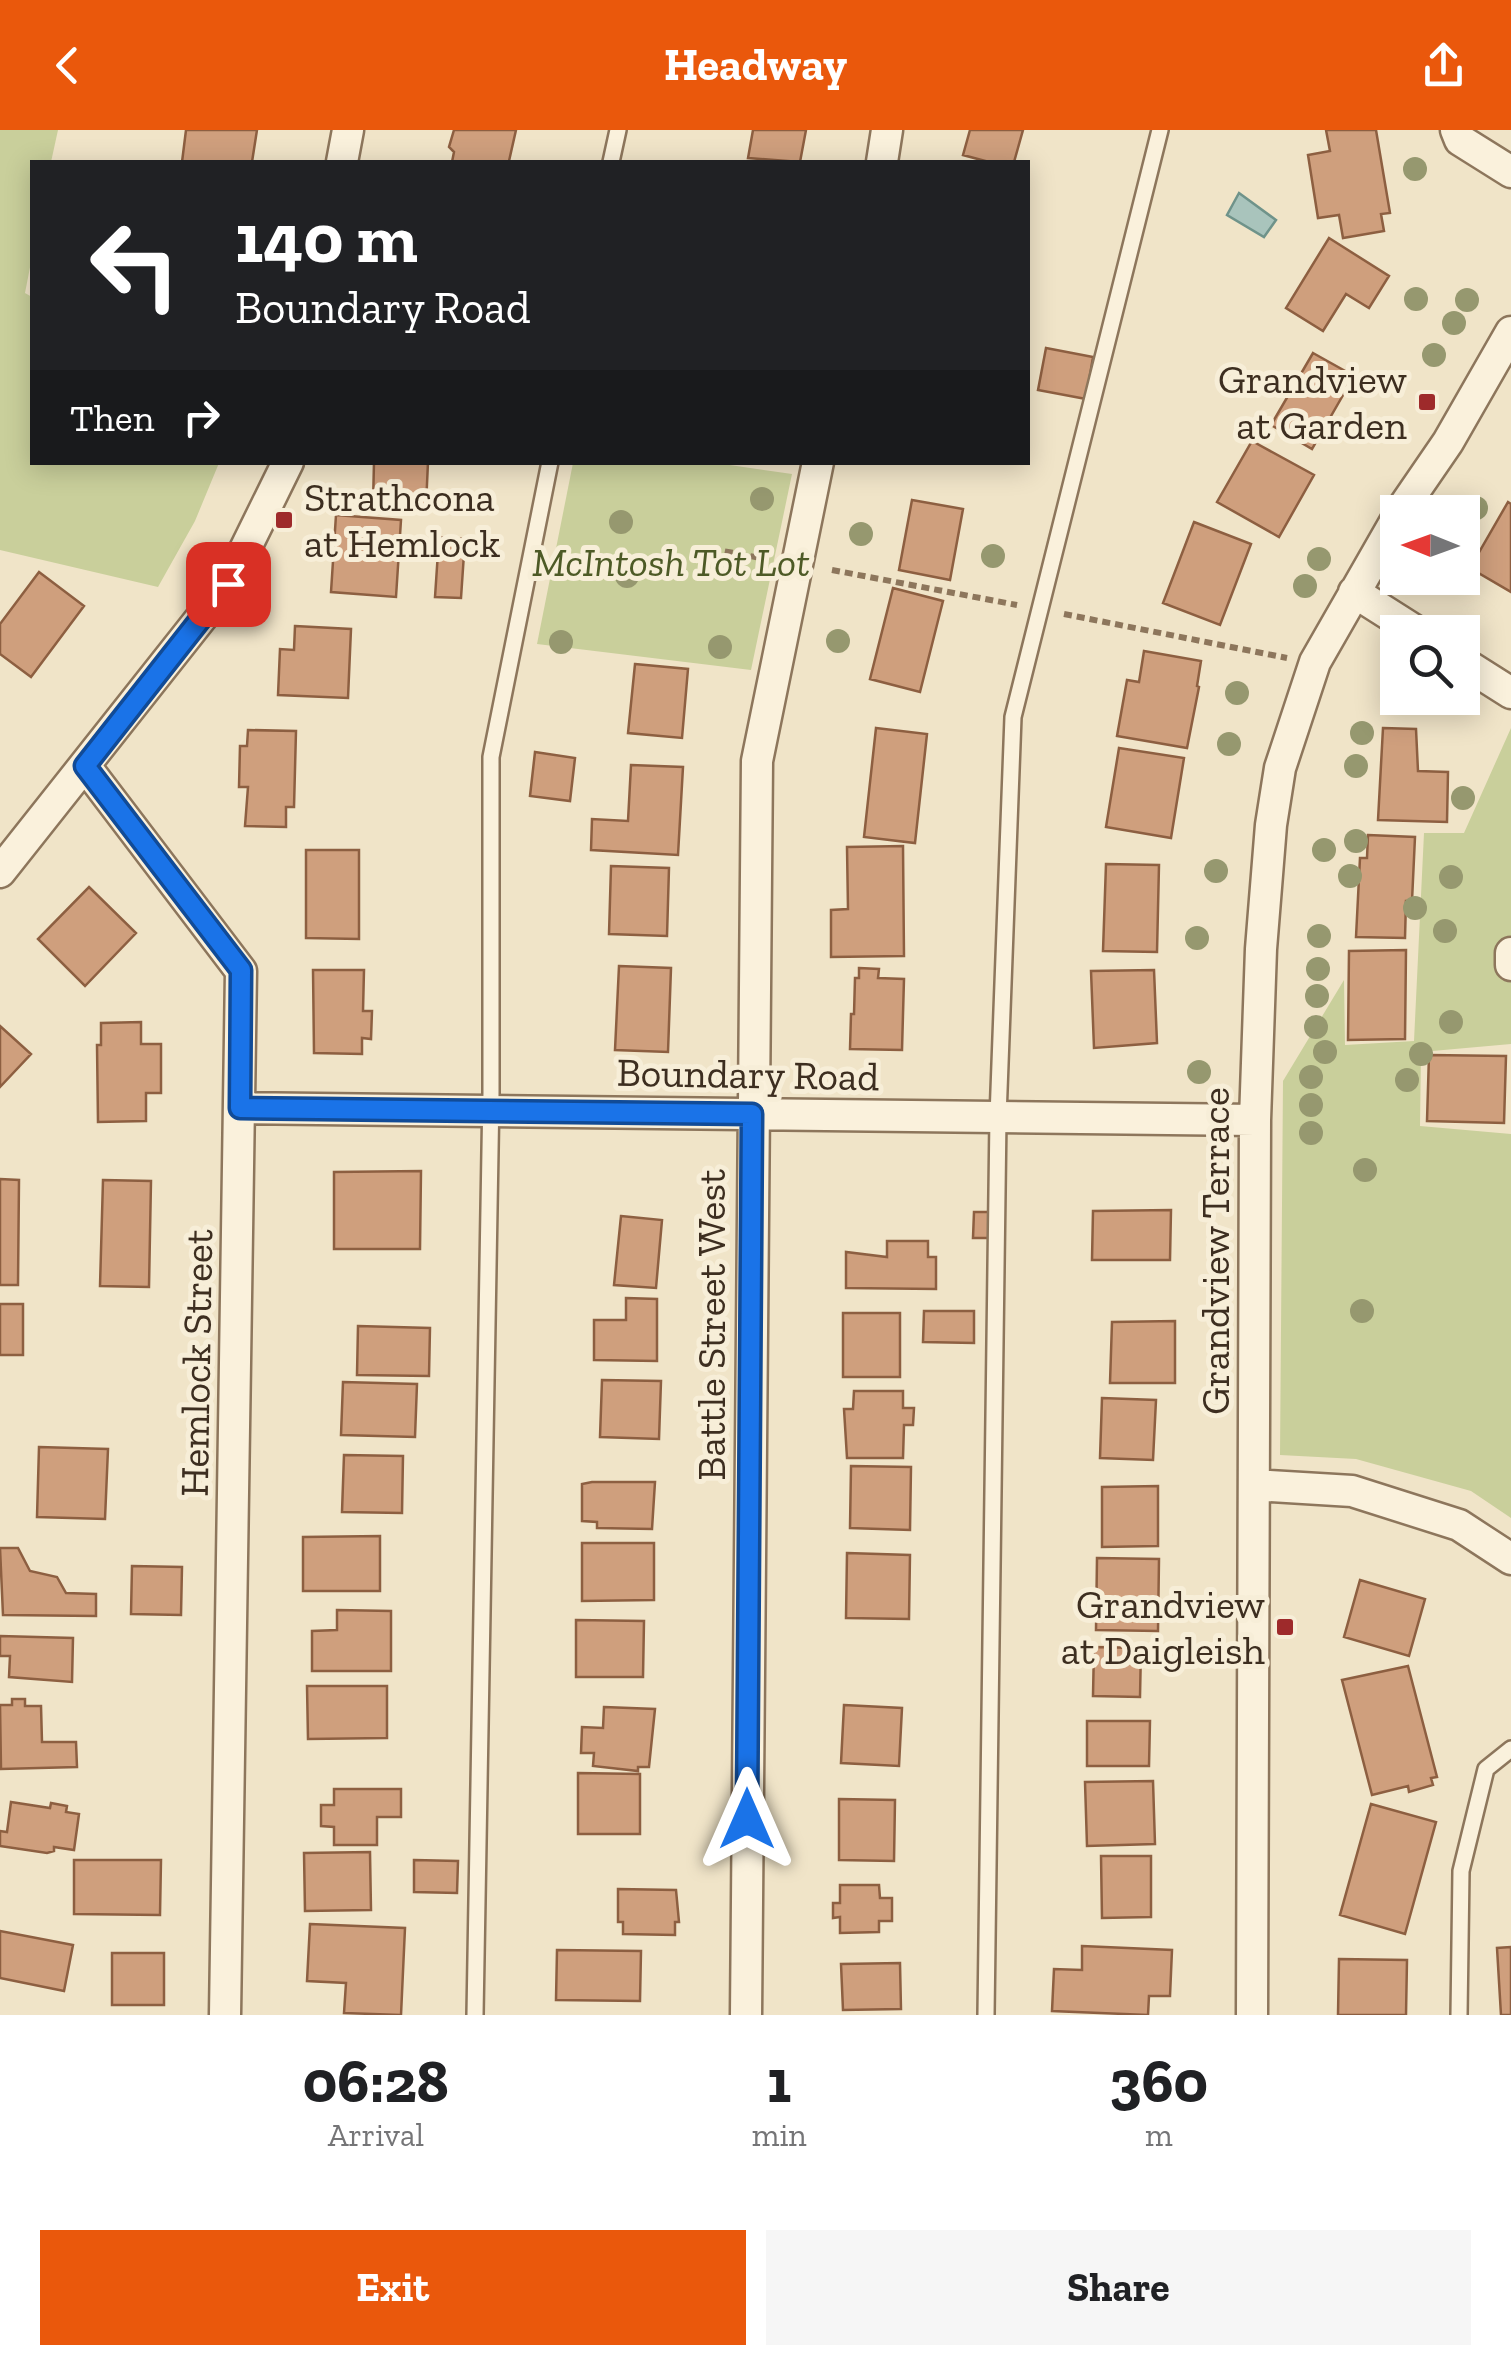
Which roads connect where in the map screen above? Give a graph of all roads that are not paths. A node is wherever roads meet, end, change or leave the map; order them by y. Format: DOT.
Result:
graph roads {
  1 [pos="348,130"];
  2 [pos="618,130"];
  3 [pos="887,130"];
  4 [pos="1160,130"];
  5 [pos="1456,130"];
  6 [pos="342,160"];
  7 [pos="611,160"];
  8 [pos="882,160"];
  9 [pos="1511,172"];
  10 [pos="1511,332"];
  11 [pos="287,465"];
  12 [pos="549,465"];
  13 [pos="817,465"];
  14 [pos="1412,495"];
  15 [pos="1380,547"];
  16 [pos="1354,592"];
  17 [pos="1390,615"];
  18 [pos="1480,673"];
  19 [pos="1511,693"];
  20 [pos="85,766"];
  21 [pos="0,872"];
  22 [pos="1511,953"];
  23 [pos="1510,965"];
  24 [pos="240,1108"];
  25 [pos="490,1111"];
  26 [pos="752,1114"];
  27 [pos="998,1117"];
  28 [pos="1255,1120"];
  29 [pos="1254,1485"];
  30 [pos="1511,1559"];
  31 [pos="1511,1749"];
  32 [pos="225,2015"];
  33 [pos="475,2015"];
  34 [pos="746,2015"];
  35 [pos="986,2015"];
  36 [pos="1252,2015"];
  37 [pos="1459,2015"];
  1 -- 6 [label="street"];
  2 -- 7 [label="lane"];
  3 -- 8 [label="street"];
  4 -- 27 [label="lane"];
  5 -- 9 [label="street"];
  10 -- 14 [label="street, Grandview Terrace"];
  11 -- 20 [label="street"];
  12 -- 25 [label="lane"];
  13 -- 26 [label="street, Battle Street West"];
  15 -- 16 [label="street, Grandview Terrace"];
  16 -- 17 [label="street"];
  16 -- 28 [label="street, Grandview Terrace"];
  18 -- 19 [label="street"];
  20 -- 21 [label="street"];
  20 -- 24 [label="street, Hemlock Street"];
  22 -- 23 [label="street"];
  24 -- 25 [label="street, Boundary Road"];
  24 -- 32 [label="street, Hemlock Street"];
  25 -- 26 [label="street, Boundary Road"];
  25 -- 33 [label="lane"];
  26 -- 27 [label="street, Boundary Road"];
  26 -- 34 [label="street, Battle Street West"];
  27 -- 28 [label="street, Boundary Road"];
  27 -- 35 [label="lane"];
  28 -- 29 [label="street, Grandview Terrace"];
  29 -- 30 [label="street"];
  29 -- 36 [label="street, Grandview Terrace"];
  31 -- 37 [label="lane"];
}
